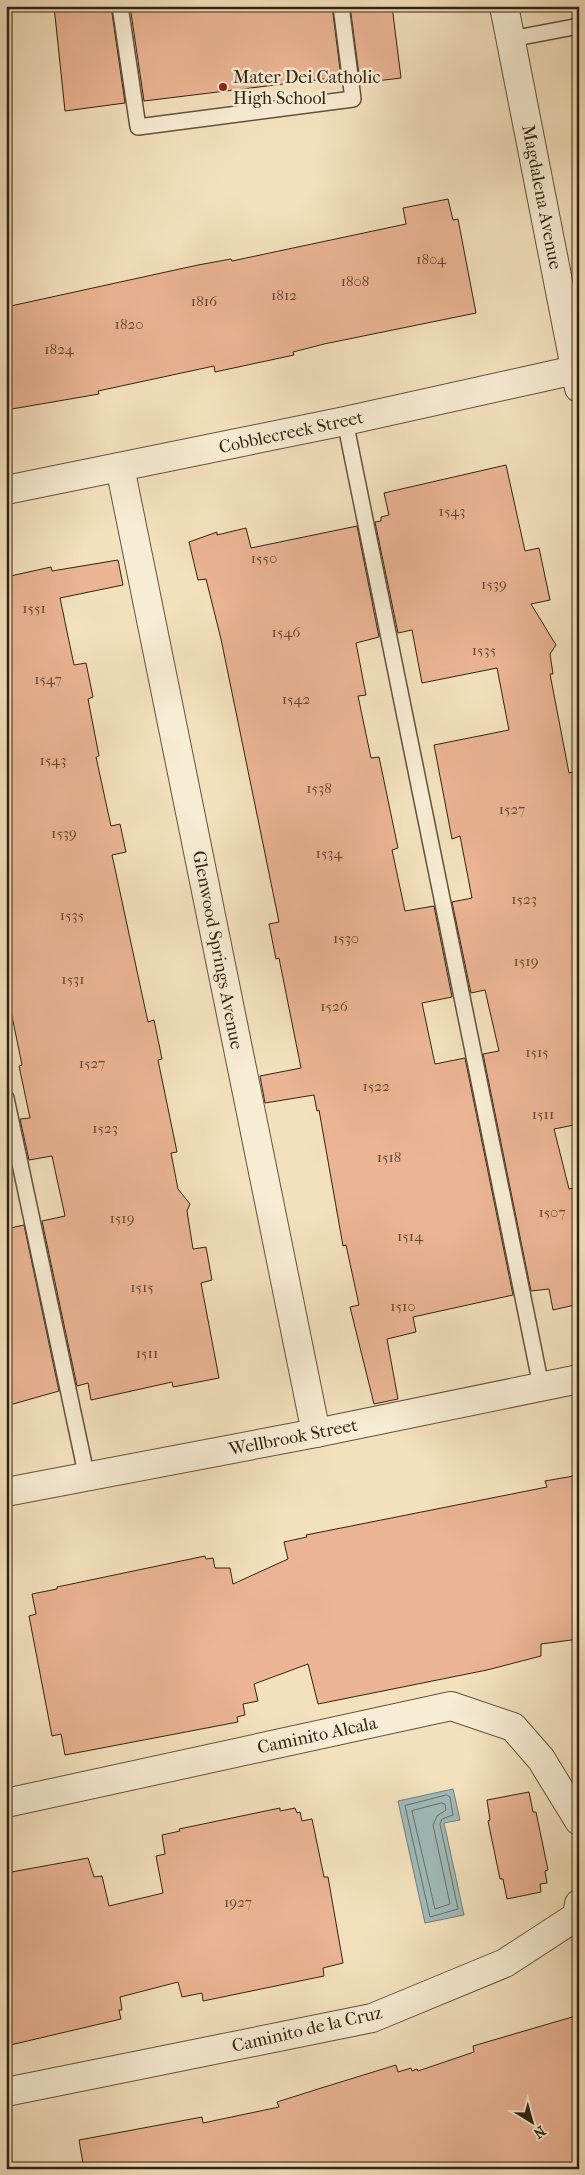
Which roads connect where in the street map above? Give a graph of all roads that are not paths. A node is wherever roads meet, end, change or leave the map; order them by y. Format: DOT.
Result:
graph roads {
  1 [pos="120,6"];
  2 [pos="341,6"];
  3 [pos="504,6"];
  4 [pos="579,26"];
  5 [pos="511,39"];
  6 [pos="577,379"];
  7 [pos="346,421"];
  8 [pos="120,467"];
  9 [pos="6,490"];
  10 [pos="6,1098"];
  11 [pos="579,1379"];
  12 [pos="541,1386"];
  13 [pos="316,1433"];
  14 [pos="88,1478"];
  15 [pos="6,1492"];
  16 [pos="6,1803"];
  17 [pos="579,1822"];
  18 [pos="579,1904"];
  19 [pos="6,2092"];
  1 -- 2 [label="lane"];
  3 -- 5 [label="street, Magdalena Avenue"];
  4 -- 5 [label="lane"];
  5 -- 6 [label="street, Magdalena Avenue"];
  6 -- 7 [label="street, Cobblecreek Street"];
  7 -- 8 [label="street, Cobblecreek Street"];
  7 -- 12 [label="lane"];
  8 -- 9 [label="street, Cobblecreek Street"];
  8 -- 13 [label="street, Glenwood Springs Avenue"];
  10 -- 14 [label="lane"];
  11 -- 12 [label="street, Wellbrook Street"];
  12 -- 13 [label="street, Wellbrook Street"];
  13 -- 14 [label="street, Wellbrook Street"];
  14 -- 15 [label="street, Wellbrook Street"];
  16 -- 17 [label="street, Caminito Alcala"];
  18 -- 19 [label="street, Caminito de la Cruz"];
}
